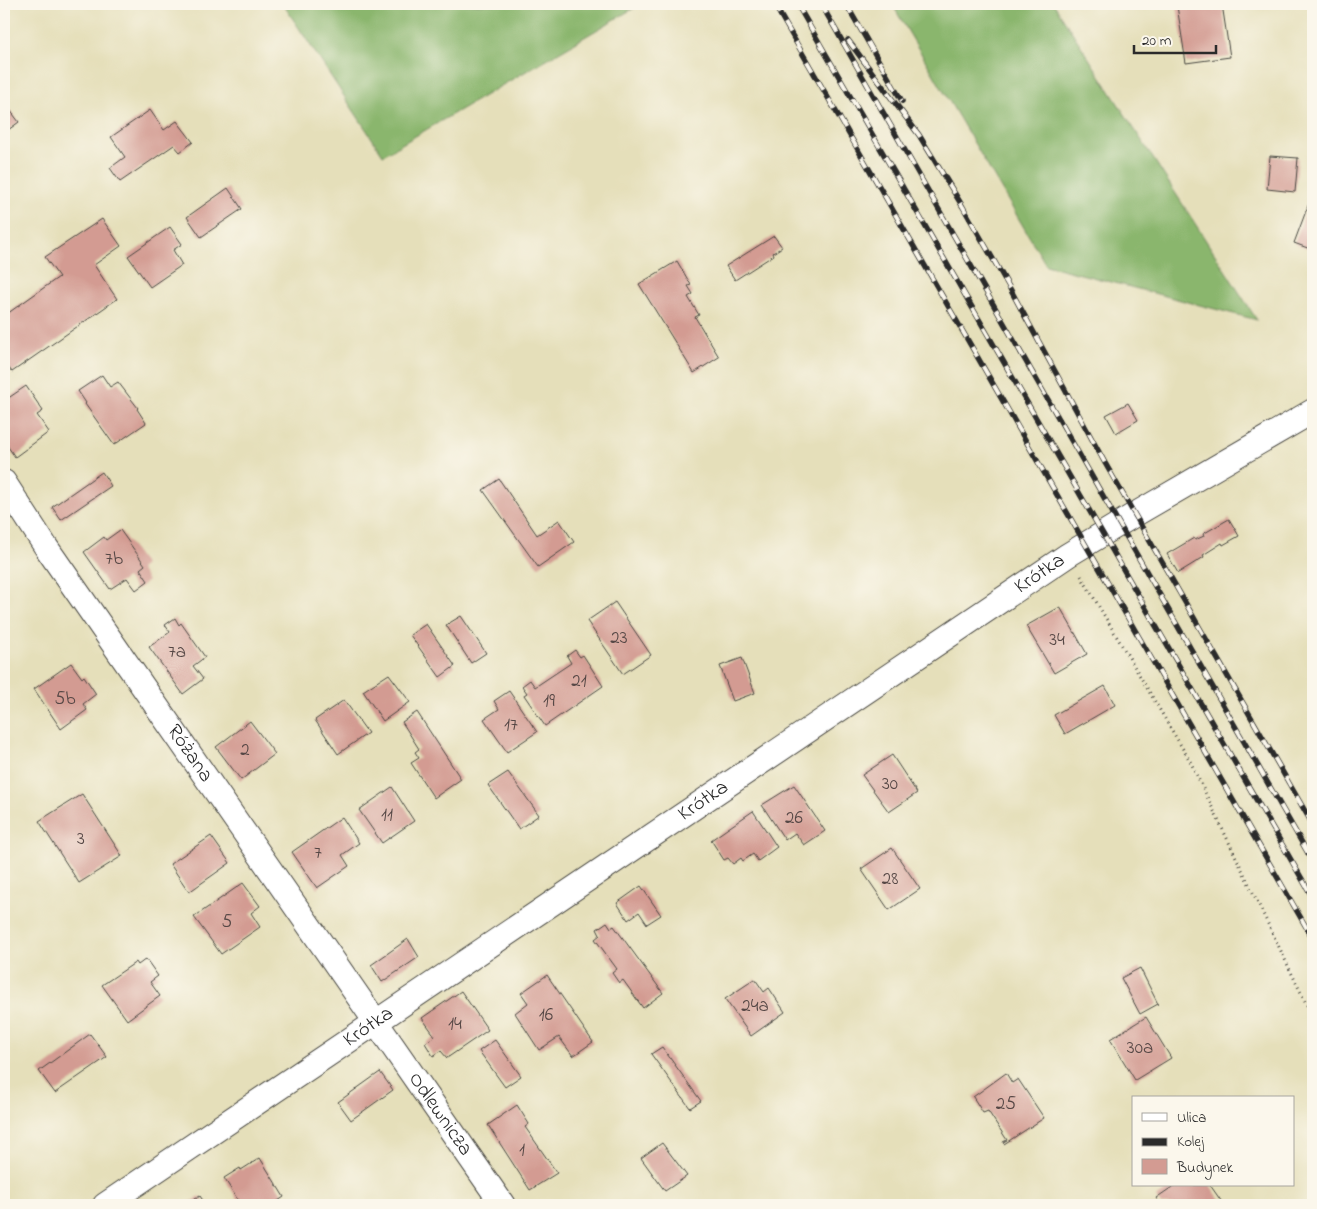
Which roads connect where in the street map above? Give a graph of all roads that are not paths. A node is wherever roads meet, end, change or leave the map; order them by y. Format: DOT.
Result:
graph roads {
  1 [pos="1313,411"];
  2 [pos="4,482"];
  3 [pos="376,1023"];
  4 [pos="105,1205"];
  5 [pos="503,1205"];
  1 -- 3 [label="street, Krótka"];
  2 -- 3 [label="street, Różana"];
  3 -- 4 [label="street, Krótka"];
  3 -- 5 [label="street, Odlewnicza"];
}
